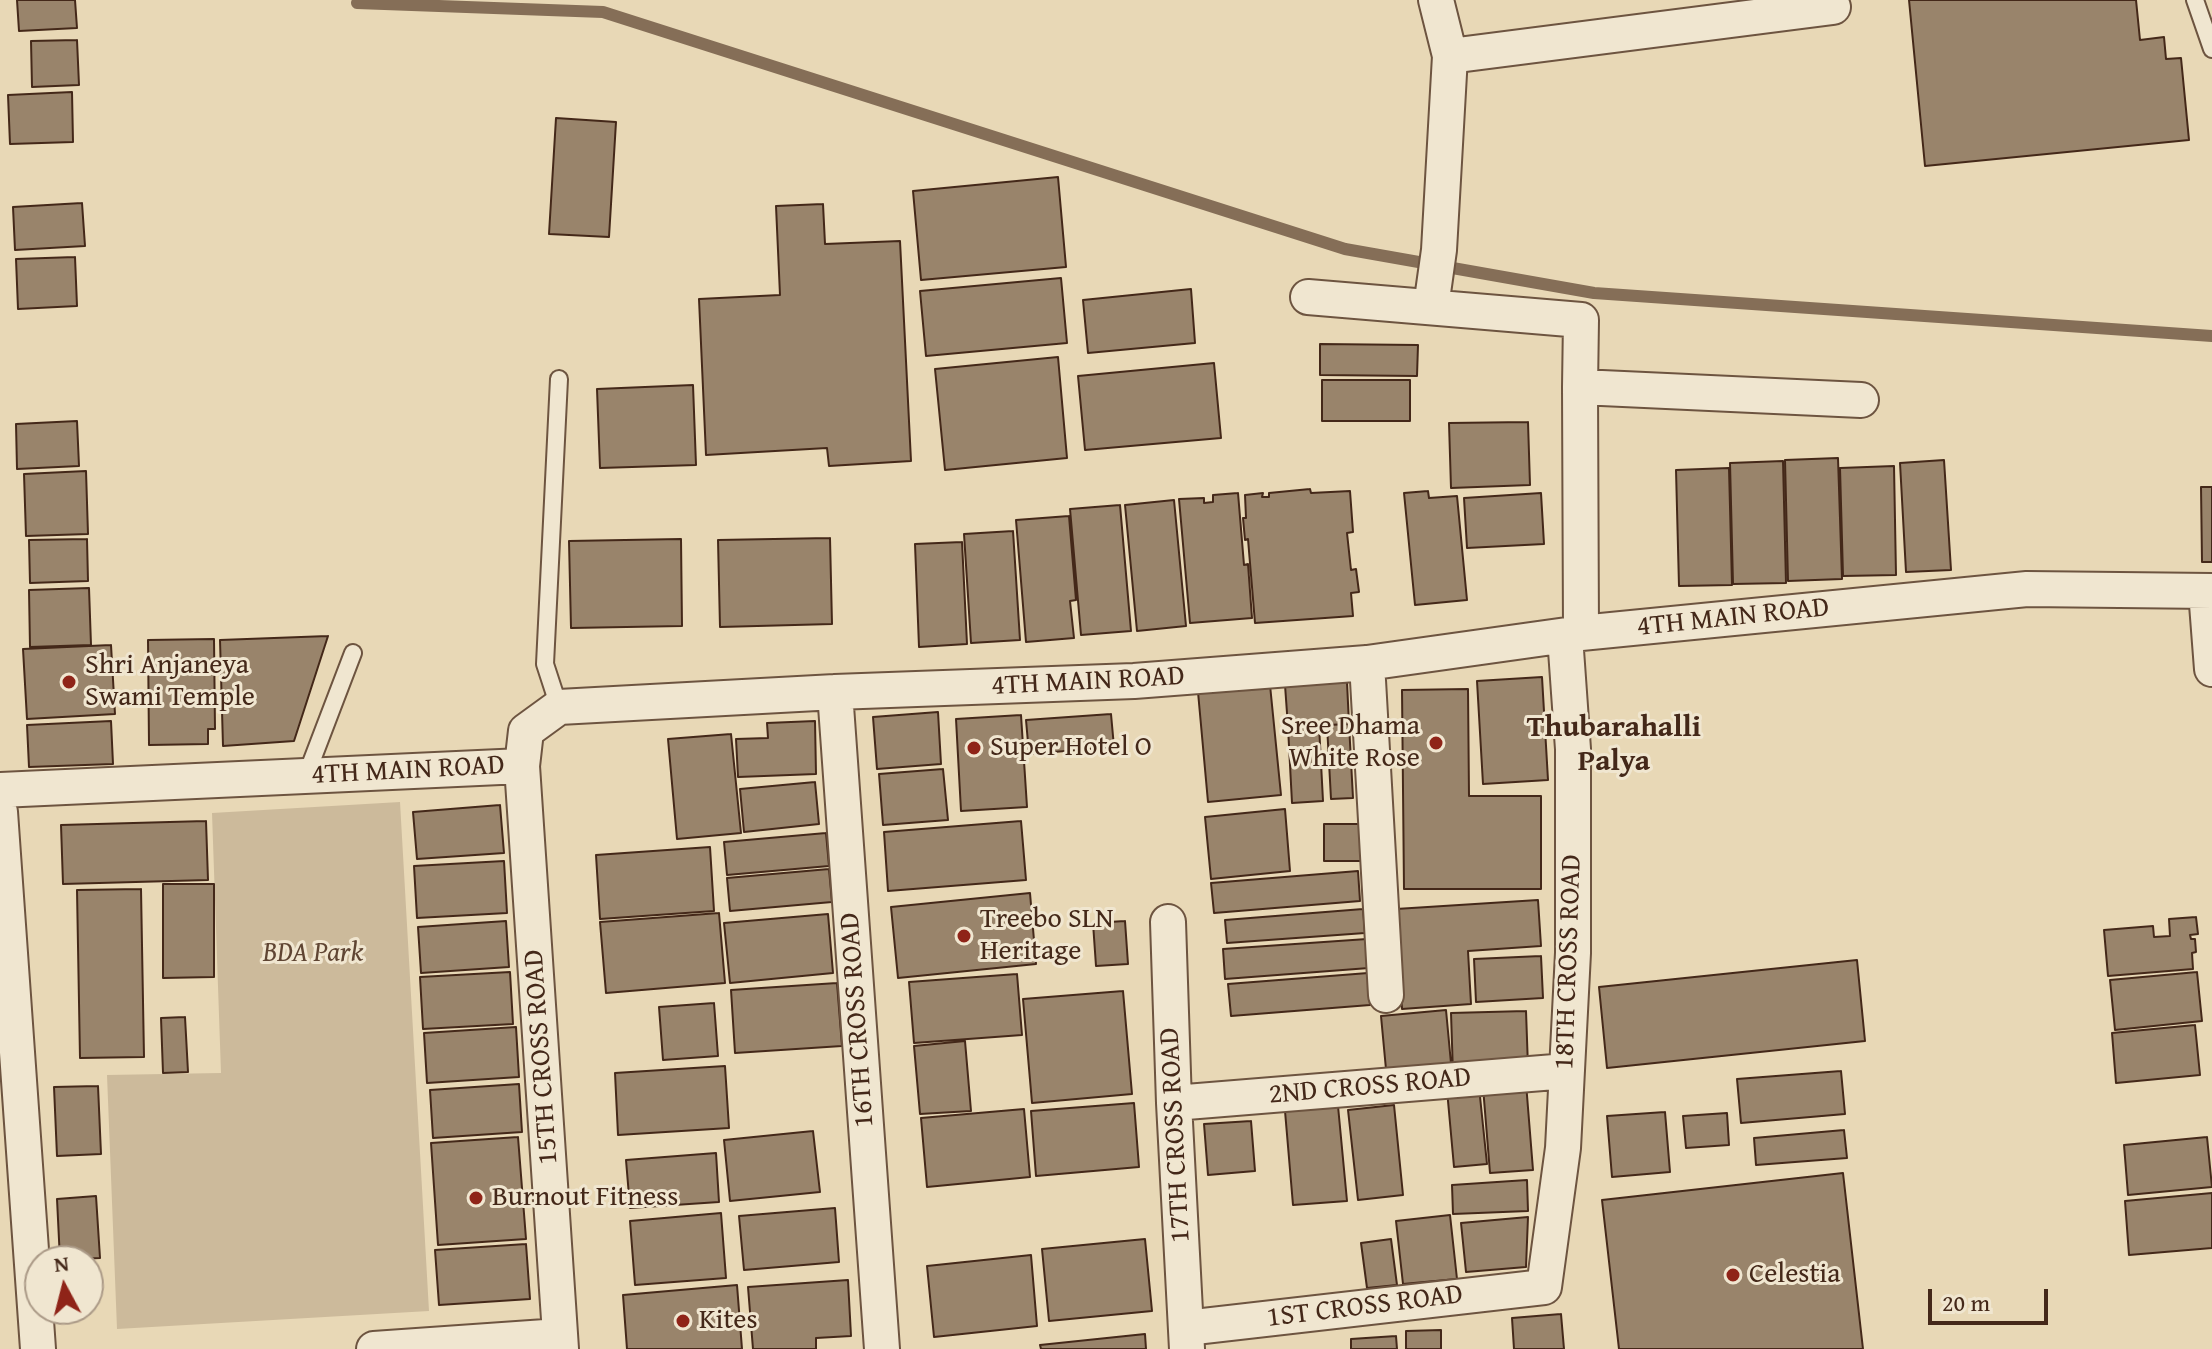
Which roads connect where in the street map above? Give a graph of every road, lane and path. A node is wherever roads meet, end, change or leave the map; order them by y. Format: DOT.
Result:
graph roads {
  1 [pos="1436,0"];
  2 [pos="2195,0"];
  3 [pos="1833,7"];
  4 [pos="2212,49"];
  5 [pos="1450,56"];
  6 [pos="1435,278"];
  7 [pos="1308,297"];
  8 [pos="559,379"];
  9 [pos="1580,387"];
  10 [pos="1861,400"];
  11 [pos="2209,591"];
  12 [pos="1573,634"];
  13 [pos="353,653"];
  14 [pos="1367,663"];
  15 [pos="2212,669"];
  16 [pos="835,692"];
  17 [pos="559,707"];
  18 [pos="522,766"];
  19 [pos="306,776"];
  20 [pos="0,790"];
  21 [pos="0,812"];
  22 [pos="1168,922"];
  23 [pos="1386,995"];
  24 [pos="1567,1071"];
  25 [pos="1174,1103"];
  26 [pos="1544,1287"];
  27 [pos="1186,1338"];
  28 [pos="561,1342"];
  29 [pos="38,1349"];
  30 [pos="374,1349"];
  31 [pos="882,1349"];
  1 -- 5 [label="street"];
  2 -- 4 [label="lane"];
  3 -- 5 [label="street"];
  5 -- 6 [label="street"];
  6 -- 7 [label="street"];
  6 -- 9 [label="street, 18TH CROSS ROAD"];
  8 -- 17 [label="lane"];
  9 -- 10 [label="street"];
  9 -- 12 [label="street, 18TH CROSS ROAD"];
  11 -- 12 [label="street, 4TH MAIN ROAD"];
  11 -- 15 [label="street"];
  12 -- 14 [label="street, 4TH MAIN ROAD"];
  12 -- 24 [label="street, 18TH CROSS ROAD"];
  13 -- 19 [label="lane"];
  14 -- 16 [label="street, 4TH MAIN ROAD"];
  14 -- 23 [label="street"];
  16 -- 17 [label="street, 4TH MAIN ROAD"];
  16 -- 31 [label="street, 16TH CROSS ROAD"];
  17 -- 18 [label="street, 4TH MAIN ROAD"];
  18 -- 19 [label="street, 4TH MAIN ROAD"];
  18 -- 28 [label="street, 15TH CROSS ROAD"];
  19 -- 20 [label="street, 4TH MAIN ROAD"];
  21 -- 29 [label="street"];
  22 -- 25 [label="street, 17TH CROSS ROAD"];
  24 -- 25 [label="street, 2ND CROSS ROAD"];
  24 -- 26 [label="street, 18TH CROSS ROAD"];
  25 -- 27 [label="street, 17TH CROSS ROAD"];
  26 -- 27 [label="street, 1ST CROSS ROAD"];
  28 -- 30 [label="street"];
}
